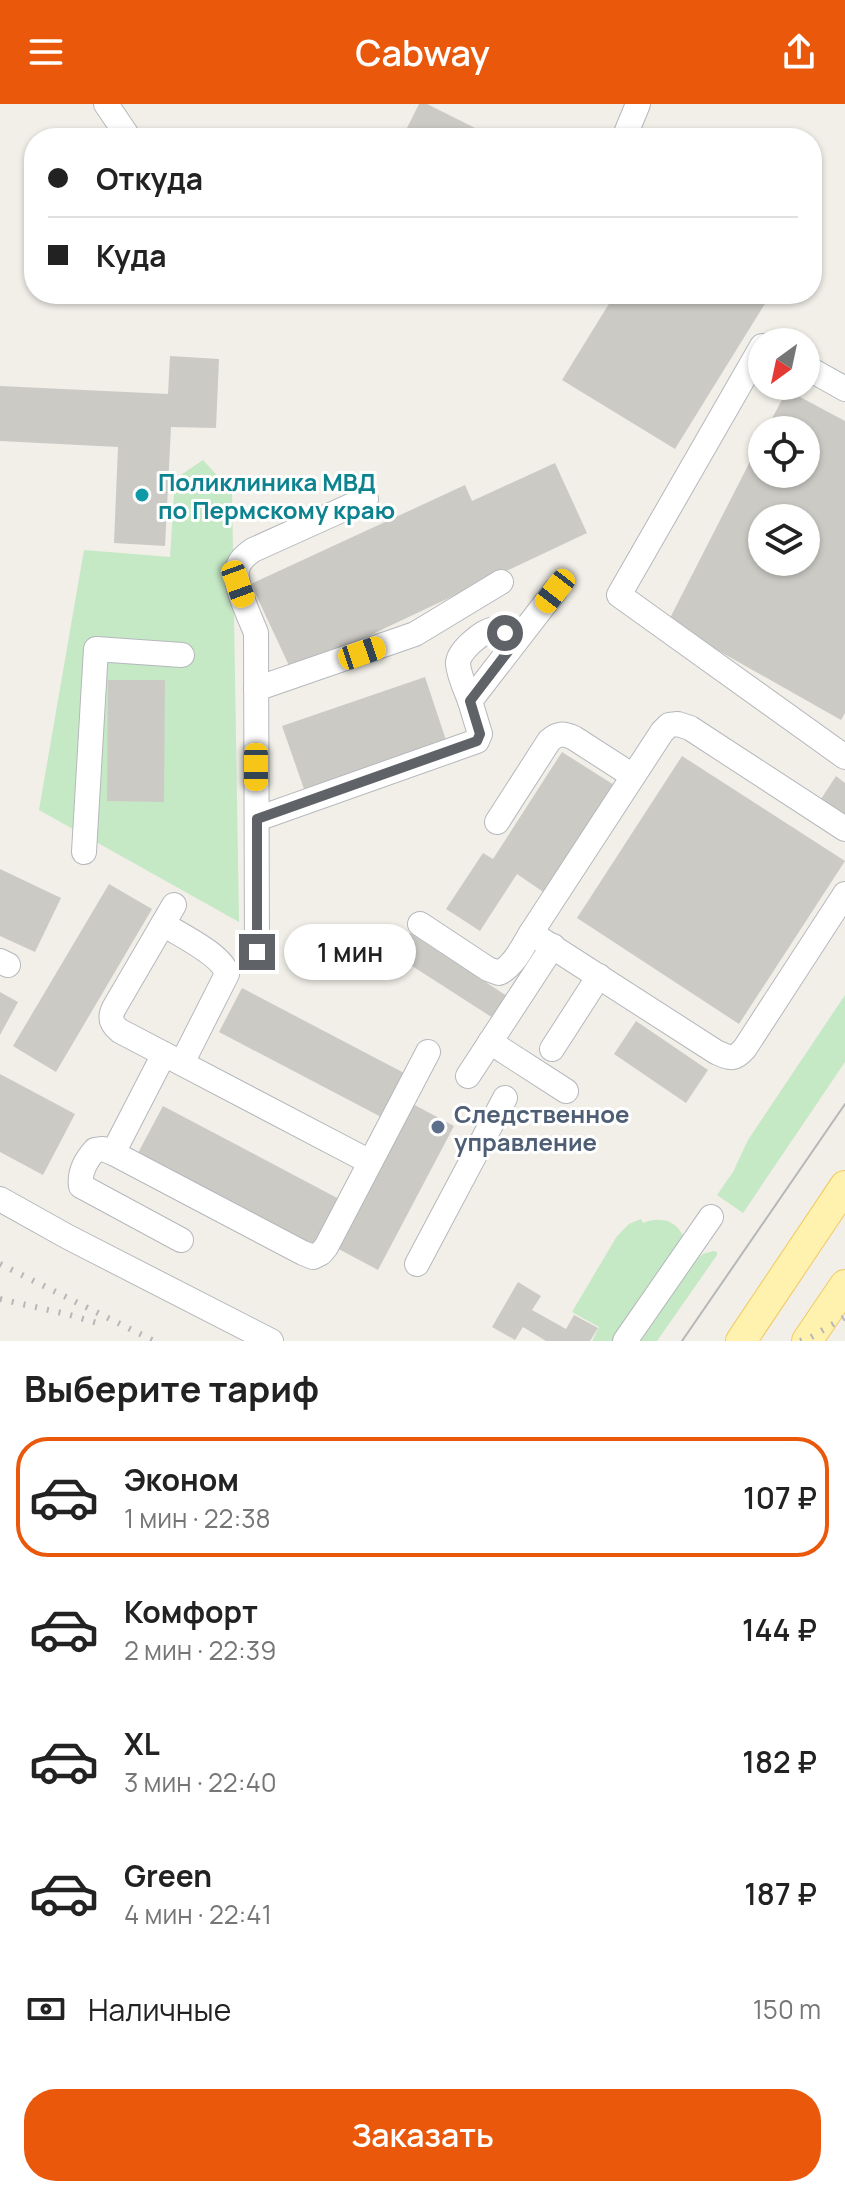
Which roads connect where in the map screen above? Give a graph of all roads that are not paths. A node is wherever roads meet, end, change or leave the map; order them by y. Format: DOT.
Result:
graph roads {
  1 [pos="106,104"];
  2 [pos="638,104"];
  3 [pos="122,128"];
  4 [pos="628,128"];
  5 [pos="748,370"];
  6 [pos="820,375"];
  7 [pos="845,389"];
  8 [pos="366,499"];
  9 [pos="501,582"];
  10 [pos="555,591"];
  11 [pos="516,641"];
  12 [pos="182,655"];
  13 [pos="256,689"];
  14 [pos="470,701"];
  15 [pos="843,751"];
  16 [pos="633,776"];
  17 [pos="257,819"];
  18 [pos="497,822"];
  19 [pos="845,829"];
  20 [pos="84,852"];
  21 [pos="845,894"];
  22 [pos="420,924"];
  23 [pos="531,933"];
  24 [pos="553,946"];
  25 [pos="257,952"];
  26 [pos="599,976"];
  27 [pos="490,1042"];
  28 [pos="552,1049"];
  29 [pos="428,1052"];
  30 [pos="173,1058"];
  31 [pos="468,1076"];
  32 [pos="566,1091"];
  33 [pos="505,1098"];
  34 [pos="113,1153"];
  35 [pos="370,1162"];
  36 [pos="845,1186"];
  37 [pos="0,1199"];
  38 [pos="711,1217"];
  39 [pos="181,1240"];
  40 [pos="417,1264"];
  41 [pos="842,1297"];
  42 [pos="271,1341"];
  43 [pos="625,1341"];
  44 [pos="741,1341"];
  45 [pos="807,1341"];
  1 -- 3 [label="lane"];
  2 -- 4 [label="lane"];
  5 -- 15 [label="lane"];
  6 -- 7 [label="lane"];
  8 -- 13 [label="lane"];
  9 -- 13 [label="lane"];
  10 -- 11 [label="lane"];
  11 -- 14 [label="lane"];
  11 -- 14 [label="lane"];
  12 -- 20 [label="lane"];
  13 -- 17 [label="lane"];
  14 -- 17 [label="lane"];
  16 -- 18 [label="lane"];
  16 -- 19 [label="lane"];
  16 -- 23 [label="lane"];
  17 -- 25 [label="lane"];
  21 -- 26 [label="lane"];
  22 -- 23 [label="lane"];
  23 -- 24 [label="lane"];
  24 -- 26 [label="lane"];
  24 -- 27 [label="lane"];
  26 -- 28 [label="lane"];
  27 -- 31 [label="lane"];
  27 -- 32 [label="lane"];
  29 -- 35 [label="lane"];
  30 -- 30 [label="lane"];
  30 -- 34 [label="lane"];
  30 -- 35 [label="lane"];
  33 -- 40 [label="lane"];
  34 -- 35 [label="lane"];
  34 -- 39 [label="lane"];
  36 -- 44 [label="main road"];
  37 -- 42 [label="lane"];
  38 -- 43 [label="lane"];
  41 -- 45 [label="main road"];
}
